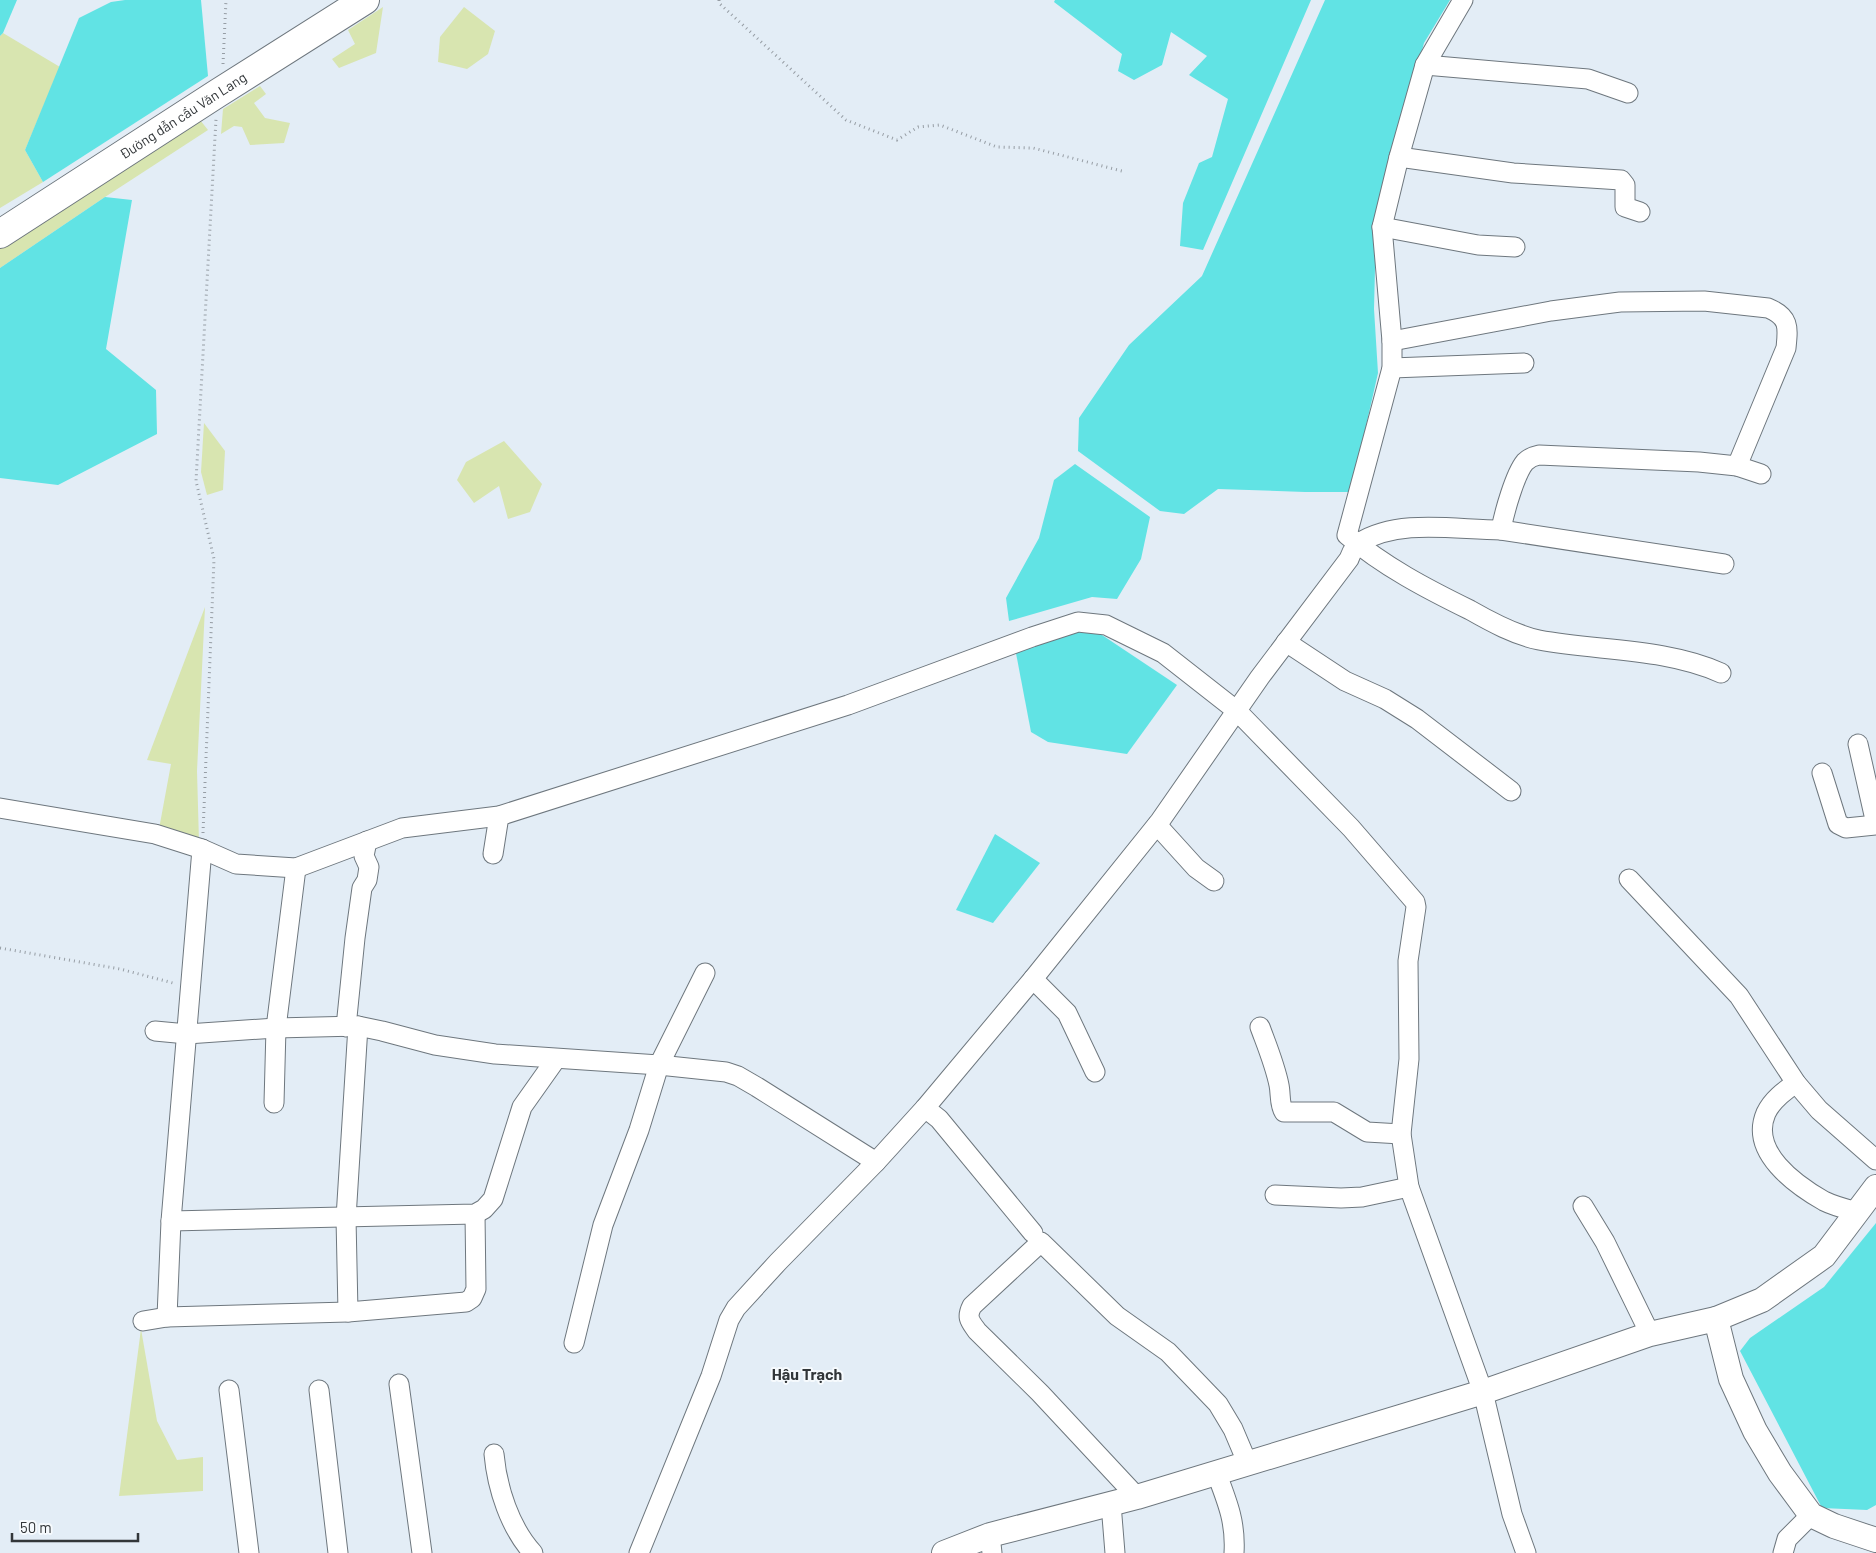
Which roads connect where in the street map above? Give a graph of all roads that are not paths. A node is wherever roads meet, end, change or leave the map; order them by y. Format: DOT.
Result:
graph roads {
  1 [pos="366,0"];
  2 [pos="1463,0"];
  3 [pos="1425,66"];
  4 [pos="1628,93"];
  5 [pos="1399,157"];
  6 [pos="1640,212"];
  7 [pos="1382,227"];
  8 [pos="0,234"];
  9 [pos="1515,247"];
  10 [pos="1392,342"];
  11 [pos="1524,363"];
  12 [pos="1392,368"];
  13 [pos="1737,466"];
  14 [pos="1761,474"];
  15 [pos="1501,530"];
  16 [pos="1357,544"];
  17 [pos="1724,564"];
  18 [pos="1286,642"];
  19 [pos="1721,673"];
  20 [pos="1237,711"];
  21 [pos="1858,744"];
  22 [pos="1822,773"];
  23 [pos="1511,791"];
  24 [pos="0,808"];
  25 [pos="499,816"];
  26 [pos="1876,824"];
  27 [pos="1157,825"];
  28 [pos="367,841"];
  29 [pos="202,849"];
  30 [pos="492,854"];
  31 [pos="296,868"];
  32 [pos="1629,879"];
  33 [pos="1214,881"];
  34 [pos="705,973"];
  35 [pos="1033,979"];
  36 [pos="352,1026"];
  37 [pos="1260,1027"];
  38 [pos="276,1028"];
  39 [pos="155,1031"];
  40 [pos="187,1034"];
  41 [pos="556,1059"];
  42 [pos="659,1065"];
  43 [pos="1095,1072"];
  44 [pos="1796,1083"];
  45 [pos="274,1104"];
  46 [pos="925,1108"];
  47 [pos="1401,1134"];
  48 [pos="1876,1160"];
  49 [pos="876,1162"];
  50 [pos="1409,1187"];
  51 [pos="1876,1187"];
  52 [pos="1274,1195"];
  53 [pos="1584,1206"];
  54 [pos="1857,1212"];
  55 [pos="476,1214"];
  56 [pos="346,1218"];
  57 [pos="171,1222"];
  58 [pos="1033,1234"];
  59 [pos="348,1312"];
  60 [pos="166,1317"];
  61 [pos="1716,1319"];
  62 [pos="143,1321"];
  63 [pos="1650,1334"];
  64 [pos="574,1343"];
  65 [pos="399,1384"];
  66 [pos="229,1390"];
  67 [pos="319,1390"];
  68 [pos="1482,1392"];
  69 [pos="494,1454"];
  70 [pos="1247,1462"];
  71 [pos="1216,1472"];
  72 [pos="1137,1497"];
  73 [pos="1111,1504"];
  74 [pos="1811,1515"];
  75 [pos="1876,1540"];
  76 [pos="991,1544"];
  77 [pos="1521,1549"];
  78 [pos="249,1553"];
  79 [pos="338,1553"];
  80 [pos="422,1553"];
  81 [pos="533,1553"];
  82 [pos="639,1553"];
  83 [pos="944,1553"];
  84 [pos="1115,1553"];
  85 [pos="1234,1553"];
  86 [pos="1783,1553"];
  1 -- 8 [label="main road, Đường dẫn cầu Văn Lang"];
  2 -- 3 [label="street"];
  3 -- 4 [label="street"];
  3 -- 5 [label="street"];
  5 -- 6 [label="street"];
  5 -- 7 [label="street"];
  7 -- 9 [label="street"];
  7 -- 10 [label="street"];
  10 -- 12 [label="street"];
  10 -- 13 [label="street"];
  11 -- 12 [label="street"];
  12 -- 16 [label="street"];
  13 -- 14 [label="street"];
  13 -- 15 [label="street"];
  15 -- 16 [label="street"];
  15 -- 17 [label="street"];
  16 -- 18 [label="street"];
  16 -- 19 [label="street"];
  18 -- 20 [label="street"];
  18 -- 23 [label="street"];
  20 -- 25 [label="street"];
  20 -- 27 [label="street"];
  20 -- 47 [label="street"];
  21 -- 26 [label="street"];
  22 -- 26 [label="street"];
  24 -- 29 [label="street"];
  25 -- 28 [label="street"];
  25 -- 30 [label="street"];
  27 -- 33 [label="street"];
  27 -- 35 [label="street"];
  28 -- 31 [label="street"];
  28 -- 36 [label="street"];
  29 -- 31 [label="street"];
  29 -- 40 [label="street"];
  31 -- 38 [label="street"];
  32 -- 44 [label="street"];
  34 -- 42 [label="street"];
  35 -- 43 [label="street"];
  35 -- 46 [label="street"];
  36 -- 38 [label="street"];
  36 -- 41 [label="street"];
  36 -- 56 [label="street"];
  37 -- 47 [label="street"];
  38 -- 40 [label="street"];
  38 -- 45 [label="street"];
  39 -- 40 [label="street"];
  40 -- 57 [label="street"];
  41 -- 42 [label="street"];
  41 -- 55 [label="street"];
  42 -- 49 [label="street"];
  42 -- 64 [label="street"];
  44 -- 48 [label="street"];
  44 -- 54 [label="street"];
  46 -- 49 [label="street"];
  46 -- 58 [label="street"];
  47 -- 50 [label="street"];
  49 -- 82 [label="street"];
  50 -- 52 [label="street"];
  50 -- 68 [label="street"];
  51 -- 54 [label="street"];
  53 -- 63 [label="street"];
  54 -- 61 [label="street"];
  55 -- 56 [label="street"];
  55 -- 59 [label="street"];
  56 -- 57 [label="street"];
  56 -- 59 [label="street"];
  57 -- 60 [label="street"];
  59 -- 60 [label="street"];
  60 -- 62 [label="street"];
  61 -- 63 [label="street"];
  61 -- 74 [label="street"];
  63 -- 68 [label="street"];
  65 -- 80 [label="street"];
  66 -- 78 [label="street"];
  67 -- 79 [label="street"];
  68 -- 70 [label="street"];
  68 -- 77 [label="street"];
  69 -- 81 [label="street"];
  70 -- 71 [label="street"];
  70 -- 72 [label="street"];
  71 -- 72 [label="street"];
  71 -- 85 [label="street"];
  72 -- 73 [label="street"];
  73 -- 76 [label="street"];
  73 -- 84 [label="street"];
  74 -- 75 [label="street"];
  74 -- 86 [label="street"];
  76 -- 83 [label="street"];
}
